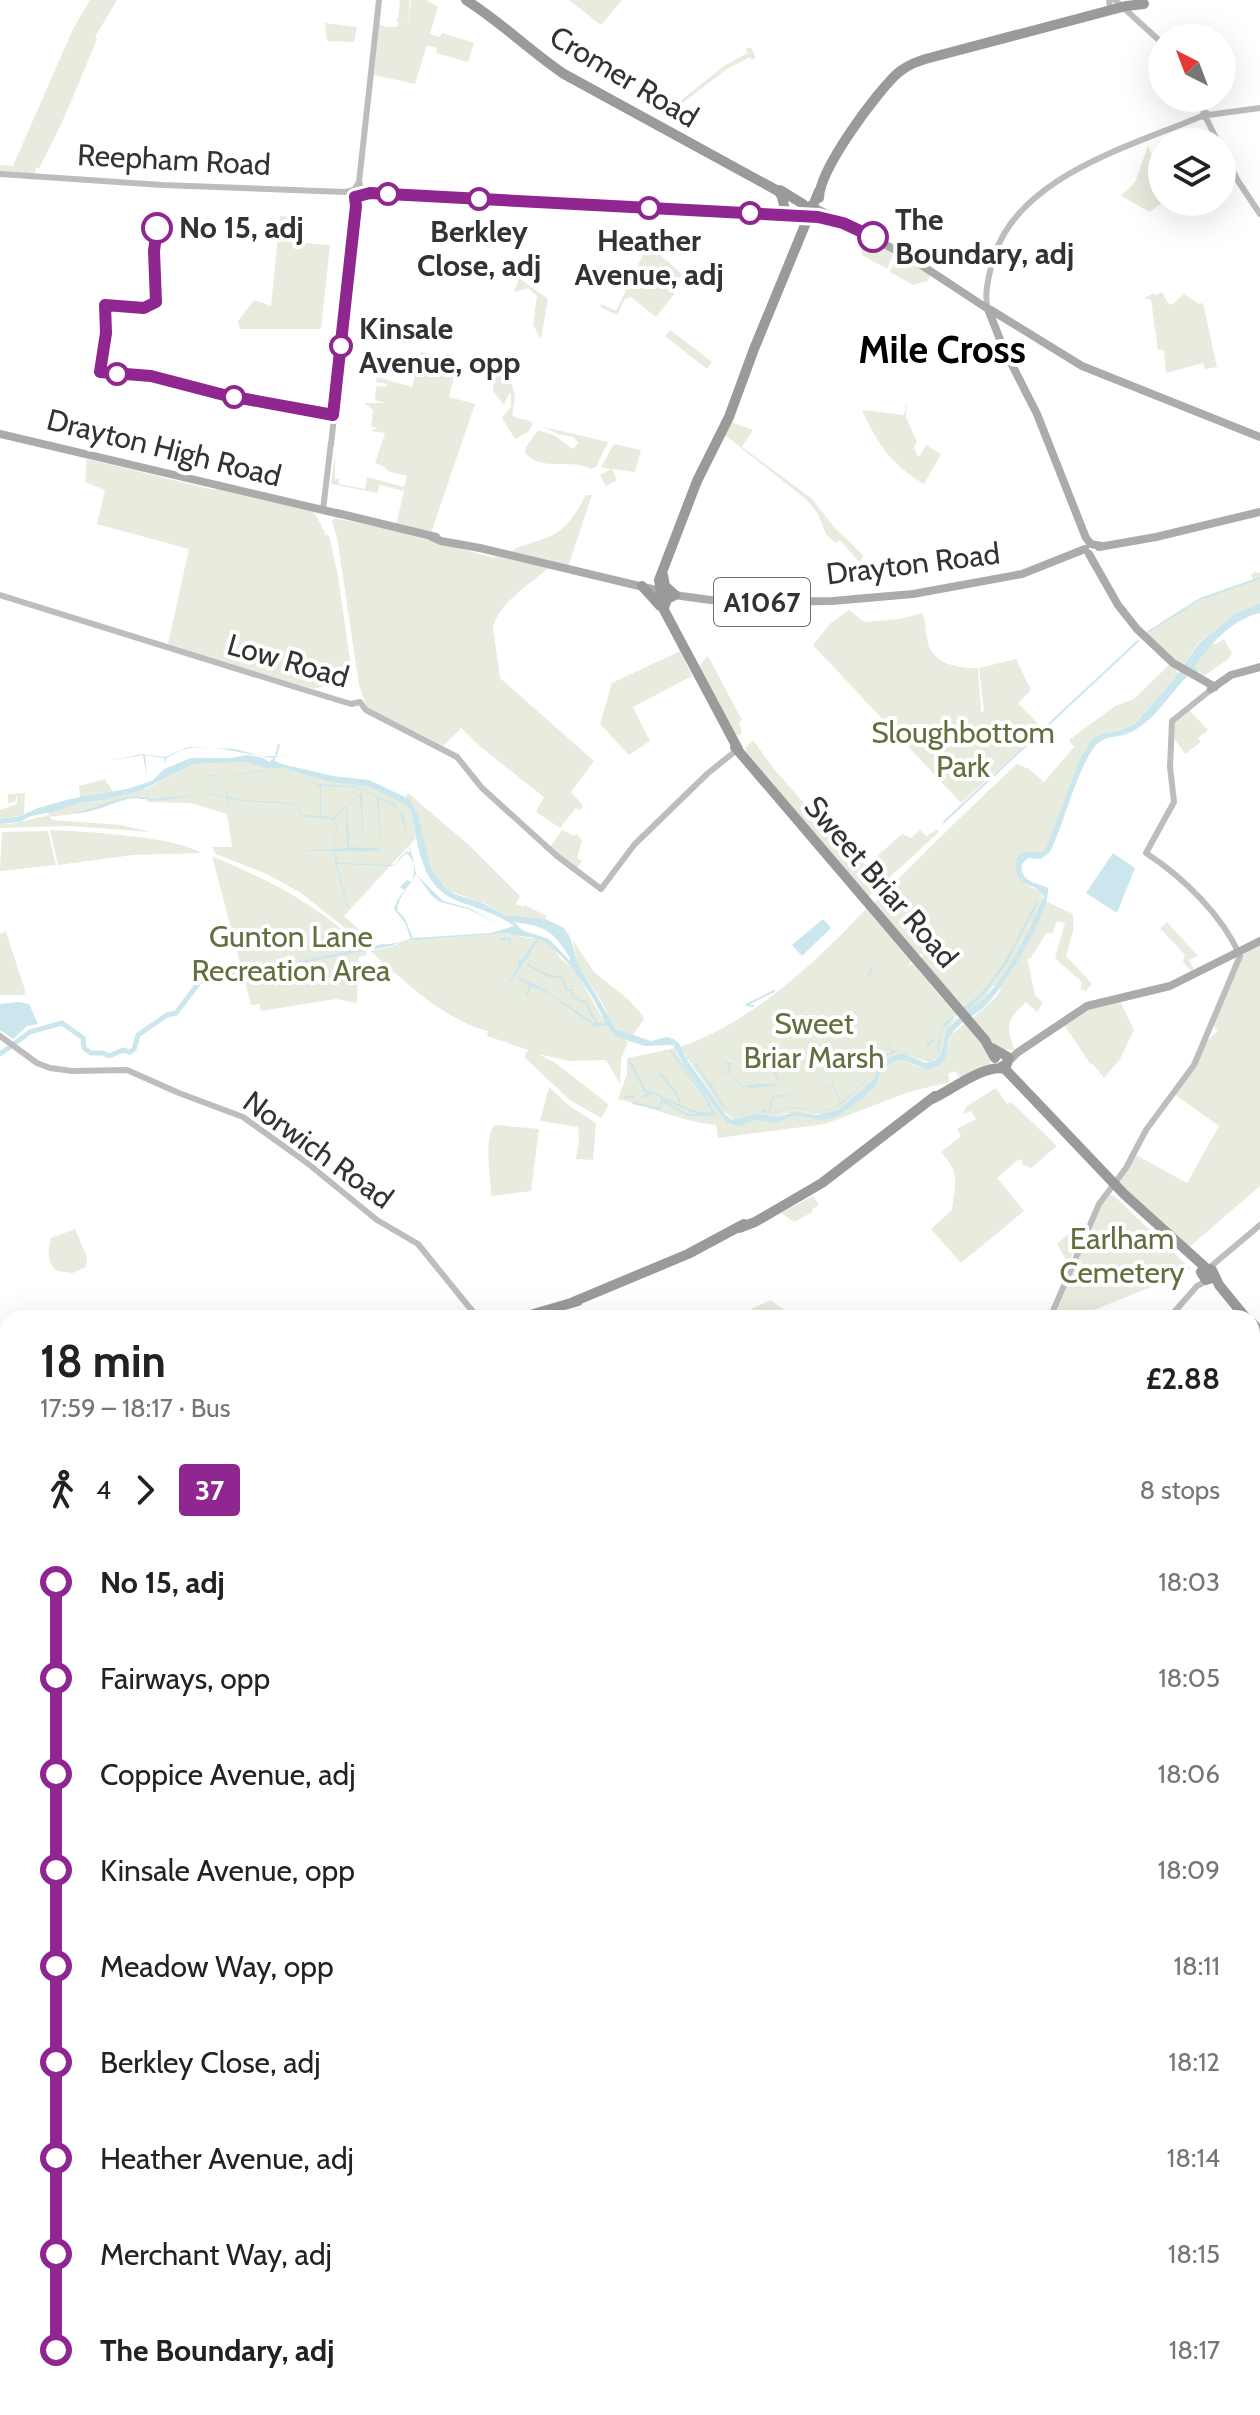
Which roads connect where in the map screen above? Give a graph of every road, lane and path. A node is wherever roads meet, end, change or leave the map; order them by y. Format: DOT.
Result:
graph roads {
  1 [pos="378,0"];
  2 [pos="466,0"];
  3 [pos="1127,6"];
  4 [pos="1088,17"];
  5 [pos="1148,28"];
  6 [pos="1260,108"];
  7 [pos="1204,112"];
  8 [pos="1205,115"];
  9 [pos="1211,128"];
  10 [pos="0,174"];
  11 [pos="1236,177"];
  12 [pos="764,183"];
  13 [pos="359,192"];
  14 [pos="784,206"];
  15 [pos="808,210"];
  16 [pos="770,214"];
  17 [pos="1260,214"];
  18 [pos="833,220"];
  19 [pos="978,298"];
  20 [pos="988,309"];
  21 [pos="0,434"];
  22 [pos="1260,437"];
  23 [pos="326,512"];
  24 [pos="1260,512"];
  25 [pos="1091,549"];
  26 [pos="662,571"];
  27 [pos="642,586"];
  28 [pos="659,590"];
  29 [pos="0,595"];
  30 [pos="675,595"];
  31 [pos="664,610"];
  32 [pos="1260,667"];
  33 [pos="1212,689"];
  34 [pos="738,749"];
  35 [pos="1260,941"];
  36 [pos="1238,952"];
  37 [pos="0,1036"];
  38 [pos="1004,1061"];
  39 [pos="1113,1185"];
  40 [pos="1260,1225"];
  41 [pos="1208,1274"];
  42 [pos="472,1310"];
  43 [pos="546,1310"];
  44 [pos="1053,1310"];
  45 [pos="1176,1310"];
  46 [pos="1239,1310"];
  1 -- 13 [label="street"];
  2 -- 12 [label="highway, Cromer Road"];
  3 -- 4 [label="highway"];
  3 -- 4 [label="highway"];
  3 -- 5 [label="street"];
  4 -- 15 [label="highway"];
  6 -- 8 [label="street"];
  7 -- 8 [label="street"];
  8 -- 9 [label="street"];
  8 -- 19 [label="street"];
  10 -- 13 [label="street, Reepham Road"];
  11 -- 17 [label="street"];
  12 -- 14 [label="highway, Cromer Road"];
  12 -- 15 [label="highway, Cromer Road"];
  13 -- 16 [label="street, Reepham Road"];
  13 -- 23 [label="street"];
  14 -- 15 [label="highway"];
  14 -- 16 [label="street"];
  15 -- 16 [label="street, Reepham Road"];
  15 -- 18 [label="highway, Cromer Road"];
  15 -- 18 [label="highway"];
  15 -- 26 [label="highway"];
  18 -- 19 [label="main road"];
  19 -- 20 [label="main road"];
  19 -- 20 [label="street"];
  20 -- 22 [label="main road"];
  20 -- 25 [label="main road"];
  21 -- 23 [label="main road, Drayton High Road / A1067"];
  23 -- 27 [label="main road, Drayton High Road / A1067"];
  24 -- 25 [label="main road, Drayton Road / A1067"];
  25 -- 30 [label="main road, Drayton Road / A1067"];
  25 -- 33 [label="main road"];
  26 -- 27 [label="highway"];
  26 -- 28 [label="highway"];
  26 -- 30 [label="highway"];
  27 -- 28 [label="main road, Drayton High Road / A1067"];
  27 -- 31 [label="highway"];
  28 -- 30 [label="main road, Drayton Road / A1067"];
  28 -- 31 [label="highway, Sweet Briar Road"];
  29 -- 34 [label="street, Low Road"];
  30 -- 31 [label="highway, A1067"];
  31 -- 34 [label="highway, Sweet Briar Road"];
  32 -- 33 [label="main road"];
  33 -- 36 [label="street"];
  34 -- 38 [label="highway, Sweet Briar Road"];
  35 -- 36 [label="main road"];
  36 -- 38 [label="main road"];
  36 -- 39 [label="street"];
  37 -- 42 [label="street, Norwich Road"];
  38 -- 39 [label="highway, Sweet Briar Road"];
  38 -- 43 [label="highway"];
  39 -- 41 [label="highway, Sweet Briar Road"];
  39 -- 44 [label="street"];
  40 -- 41 [label="street"];
  41 -- 45 [label="street"];
  41 -- 46 [label="highway, Sweet Briar Road"];
}
